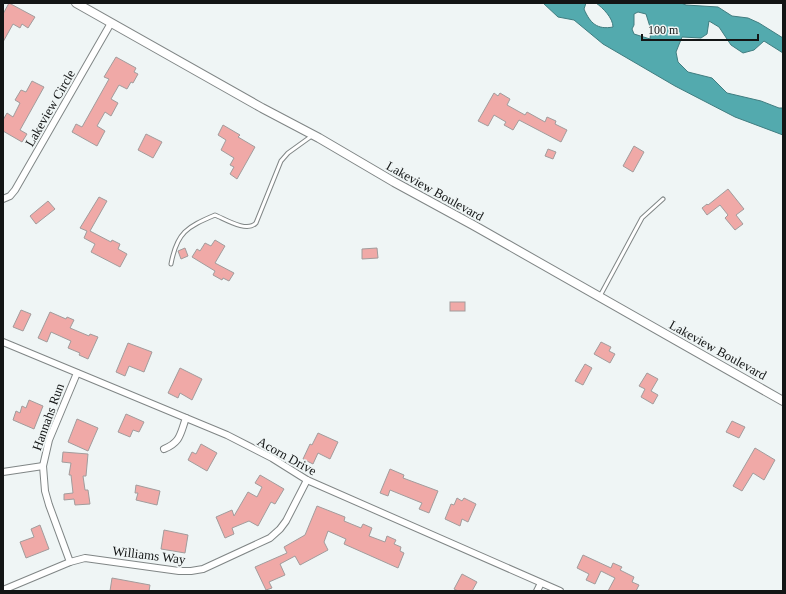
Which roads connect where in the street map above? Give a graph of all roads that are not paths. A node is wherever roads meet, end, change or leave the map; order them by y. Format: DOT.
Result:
graph roads {
  1 [pos="76,3"];
  2 [pos="112,23"];
  3 [pos="313,135"];
  4 [pos="3,199"];
  5 [pos="663,199"];
  6 [pos="171,264"];
  7 [pos="599,297"];
  8 [pos="3,342"];
  9 [pos="77,373"];
  10 [pos="783,401"];
  11 [pos="186,418"];
  12 [pos="164,449"];
  13 [pos="43,466"];
  14 [pos="3,472"];
  15 [pos="307,480"];
  16 [pos="70,562"];
  17 [pos="541,583"];
  18 [pos="3,590"];
  19 [pos="537,591"];
  20 [pos="560,591"];
  1 -- 2 [label="street, Lakeview Boulevard"];
  2 -- 3 [label="street, Lakeview Boulevard"];
  2 -- 4 [label="street, Lakeview Circle"];
  3 -- 6 [label="lane"];
  3 -- 7 [label="street, Lakeview Boulevard"];
  5 -- 7 [label="lane"];
  7 -- 10 [label="street, Lakeview Boulevard"];
  8 -- 9 [label="street, Acorn Drive"];
  9 -- 11 [label="street, Acorn Drive"];
  9 -- 13 [label="street, Hannahs Run"];
  11 -- 12 [label="street"];
  11 -- 15 [label="street, Acorn Drive"];
  13 -- 14 [label="street"];
  13 -- 16 [label="street, Hannahs Run"];
  15 -- 16 [label="street, Williams Way"];
  15 -- 17 [label="street, Acorn Drive"];
  16 -- 18 [label="street, Williams Way"];
  17 -- 19 [label="street"];
  17 -- 20 [label="street, Acorn Drive"];
}
